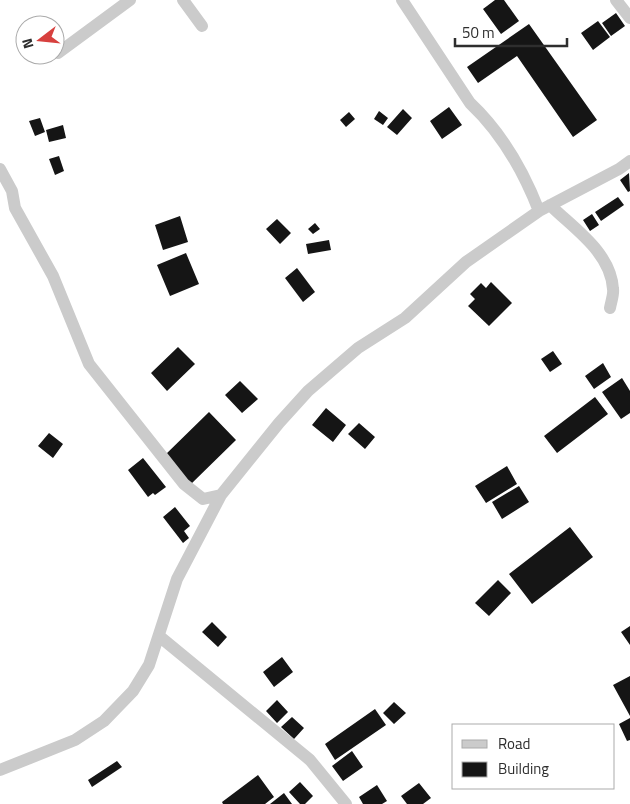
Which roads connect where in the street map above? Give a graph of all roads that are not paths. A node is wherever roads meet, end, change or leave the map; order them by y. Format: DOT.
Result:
graph roads {
  1 [pos="130,0"];
  2 [pos="184,0"];
  3 [pos="402,0"];
  4 [pos="616,0"];
  5 [pos="630,18"];
  6 [pos="202,26"];
  7 [pos="65,48"];
  8 [pos="630,161"];
  9 [pos="0,169"];
  10 [pos="544,208"];
  11 [pos="610,308"];
  12 [pos="220,495"];
  13 [pos="159,636"];
  14 [pos="0,770"];
  15 [pos="346,804"];
  1 -- 7 [label="street"];
  2 -- 6 [label="street"];
  3 -- 10 [label="street"];
  4 -- 5 [label="street"];
  8 -- 10 [label="street"];
  9 -- 12 [label="street"];
  10 -- 11 [label="street"];
  10 -- 12 [label="street"];
  12 -- 13 [label="street"];
  13 -- 14 [label="street"];
  13 -- 15 [label="street"];
}
